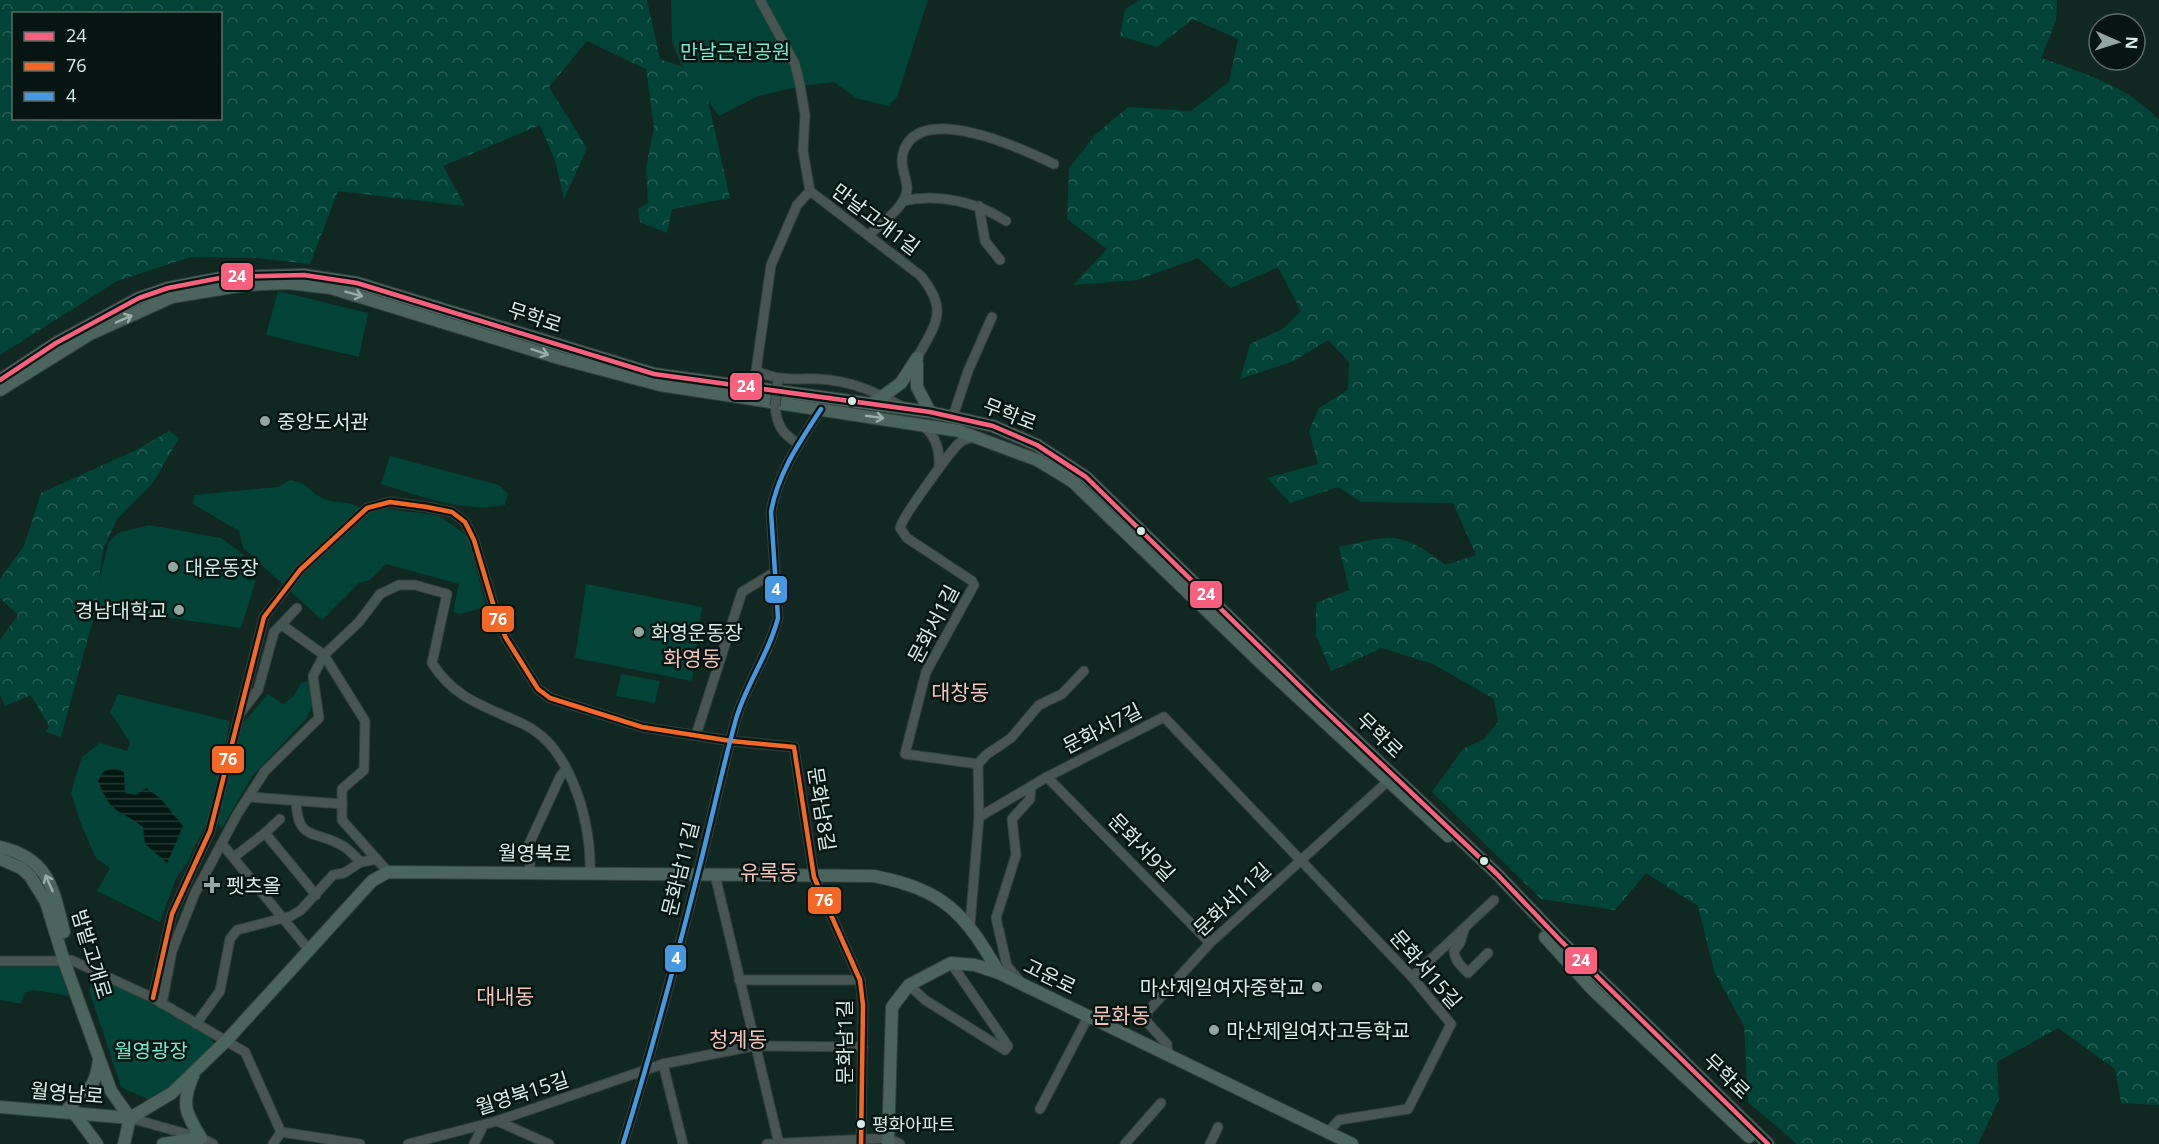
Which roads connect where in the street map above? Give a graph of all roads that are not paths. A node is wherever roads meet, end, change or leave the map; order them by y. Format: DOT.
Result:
graph roads {
  1 [pos="760,0"];
  2 [pos="1054,164"];
  3 [pos="810,191"];
  4 [pos="903,201"];
  5 [pos="979,206"];
  6 [pos="1006,221"];
  7 [pos="869,235"];
  8 [pos="1000,260"];
  9 [pos="992,316"];
  10 [pos="917,358"];
  11 [pos="0,380"];
  12 [pos="778,380"];
  13 [pos="0,390"];
  14 [pos="884,396"];
  15 [pos="872,404"];
  16 [pos="903,407"];
  17 [pos="821,409"];
  18 [pos="930,412"];
  19 [pos="953,416"];
  20 [pos="921,423"];
  21 [pos="975,437"];
  22 [pos="799,444"];
  23 [pos="939,466"];
  24 [pos="775,572"];
  25 [pos="297,608"];
  26 [pos="282,625"];
  27 [pos="324,655"];
  28 [pos="1084,671"];
  29 [pos="239,716"];
  30 [pos="696,735"];
  31 [pos="731,741"];
  32 [pos="978,764"];
  33 [pos="566,769"];
  34 [pos="1047,777"];
  35 [pos="1387,782"];
  36 [pos="1031,788"];
  37 [pos="249,797"];
  38 [pos="296,801"];
  39 [pos="342,804"];
  40 [pos="980,817"];
  41 [pos="280,819"];
  42 [pos="265,833"];
  43 [pos="222,844"];
  44 [pos="0,847"];
  45 [pos="234,857"];
  46 [pos="0,859"];
  47 [pos="376,859"];
  48 [pos="1300,860"];
  49 [pos="361,862"];
  50 [pos="388,872"];
  51 [pos="530,872"];
  52 [pos="590,873"];
  53 [pos="698,875"];
  54 [pos="715,875"];
  55 [pos="814,877"];
  56 [pos="316,896"];
  57 [pos="1494,900"];
  58 [pos="284,918"];
  59 [pos="970,925"];
  60 [pos="1464,928"];
  61 [pos="1210,943"];
  62 [pos="309,950"];
  63 [pos="1488,953"];
  64 [pos="68,960"];
  65 [pos="0,961"];
  66 [pos="951,963"];
  67 [pos="999,973"];
  68 [pos="1412,977"];
  69 [pos="739,980"];
  70 [pos="860,980"];
  71 [pos="1023,984"];
  72 [pos="909,985"];
  73 [pos="153,998"];
  74 [pos="162,1004"];
  75 [pos="1088,1017"];
  76 [pos="196,1024"];
  77 [pos="226,1041"];
  78 [pos="753,1046"];
  79 [pos="863,1047"];
  80 [pos="1168,1056"];
  81 [pos="99,1058"];
  82 [pos="663,1064"];
  83 [pos="196,1070"];
  84 [pos="646,1071"];
  85 [pos="118,1098"];
  86 [pos="1161,1103"];
  87 [pos="0,1107"];
  88 [pos="1040,1109"];
  89 [pos="70,1113"];
  90 [pos="130,1118"];
  91 [pos="497,1121"];
  92 [pos="483,1126"];
  93 [pos="1218,1127"];
  94 [pos="1329,1131"];
  95 [pos="281,1132"];
  96 [pos="201,1138"];
  97 [pos="888,1141"];
  98 [pos="861,1142"];
  99 [pos="778,1143"];
  100 [pos="97,1144"];
  101 [pos="124,1144"];
  102 [pos="163,1144"];
  103 [pos="213,1144"];
  104 [pos="273,1144"];
  105 [pos="360,1144"];
  106 [pos="408,1144"];
  107 [pos="474,1144"];
  108 [pos="549,1144"];
  109 [pos="623,1144"];
  110 [pos="683,1144"];
  111 [pos="767,1144"];
  112 [pos="900,1144"];
  113 [pos="1125,1144"];
  114 [pos="1210,1144"];
  115 [pos="1352,1144"];
  116 [pos="1757,1144"];
  117 [pos="1768,1144"];
  1 -- 3 [label="street, 만날고개1길"];
  2 -- 4 [label="street"];
  3 -- 7 [label="street, 만날고개1길"];
  3 -- 12 [label="street"];
  4 -- 5 [label="street"];
  4 -- 7 [label="street"];
  5 -- 6 [label="street"];
  5 -- 8 [label="street"];
  7 -- 10 [label="street, 만날고개1길"];
  9 -- 19 [label="street"];
  10 -- 14 [label="main road"];
  10 -- 18 [label="main road"];
  11 -- 15 [label="main road, 무학로"];
  12 -- 14 [label="street"];
  12 -- 22 [label="street, bridge"];
  13 -- 17 [label="main road, 무학로, one-way"];
  14 -- 15 [label="main road"];
  14 -- 16 [label="street"];
  15 -- 16 [label="main road, 무학로"];
  16 -- 18 [label="main road, 무학로"];
  17 -- 20 [label="main road, 무학로, one-way"];
  17 -- 22 [label="street, 문화남11길"];
  18 -- 19 [label="main road, 무학로"];
  19 -- 117 [label="main road, 무학로"];
  20 -- 21 [label="main road, 무학로"];
  20 -- 23 [label="street"];
  21 -- 23 [label="street, 문화서1길"];
  21 -- 35 [label="main road, 무학로"];
  22 -- 24 [label="street, 문화남11길"];
  23 -- 32 [label="street, 문화서1길"];
  24 -- 30 [label="street"];
  24 -- 31 [label="street, 문화남11길"];
  25 -- 26 [label="street"];
  26 -- 27 [label="street"];
  26 -- 29 [label="street"];
  27 -- 33 [label="street"];
  27 -- 37 [label="street"];
  27 -- 39 [label="street"];
  28 -- 32 [label="street"];
  29 -- 30 [label="street"];
  29 -- 73 [label="street"];
  30 -- 31 [label="street"];
  31 -- 53 [label="street, 문화남11길"];
  31 -- 55 [label="street, 문화남8길"];
  32 -- 40 [label="street"];
  33 -- 51 [label="street"];
  33 -- 52 [label="street"];
  34 -- 36 [label="street, 문화서7길"];
  34 -- 48 [label="street, 문화서7길"];
  34 -- 61 [label="street, 문화서9길"];
  35 -- 48 [label="street, 문화서11길"];
  35 -- 116 [label="main road, 무학로"];
  36 -- 40 [label="street, 문화서7길"];
  36 -- 71 [label="street"];
  37 -- 38 [label="street"];
  37 -- 43 [label="street"];
  38 -- 39 [label="street"];
  38 -- 49 [label="street"];
  39 -- 47 [label="street"];
  40 -- 59 [label="street"];
  41 -- 42 [label="street"];
  42 -- 45 [label="street"];
  42 -- 56 [label="street"];
  43 -- 45 [label="street"];
  43 -- 74 [label="street"];
  64 -- 44 [label="main road, 밤밭고개로, one-way"];
  45 -- 58 [label="street"];
  46 -- 64 [label="main road, 밤밭고개로"];
  47 -- 49 [label="street"];
  47 -- 50 [label="street"];
  48 -- 61 [label="street, 문화서11길"];
  48 -- 68 [label="street, 문화서15길"];
  49 -- 56 [label="street"];
  50 -- 51 [label="main road, 월영북로"];
  50 -- 62 [label="main road"];
  51 -- 52 [label="main road, 월영북로"];
  52 -- 53 [label="main road, 월영북로"];
  53 -- 54 [label="main road, 월영북로"];
  53 -- 84 [label="street, 문화남11길"];
  54 -- 55 [label="main road, 월영북로"];
  54 -- 69 [label="street"];
  55 -- 59 [label="main road, 월영북로"];
  55 -- 70 [label="street, 문화남1길"];
  56 -- 58 [label="street"];
  57 -- 60 [label="street"];
  58 -- 62 [label="street"];
  58 -- 76 [label="street"];
  59 -- 67 [label="main road, 월영북로"];
  60 -- 63 [label="street"];
  60 -- 68 [label="street"];
  61 -- 80 [label="street, 문화서11길"];
  62 -- 77 [label="main road"];
  64 -- 65 [label="street, 밤밭고개로"];
  64 -- 73 [label="street"];
  64 -- 81 [label="main road, 밤밭고개로"];
  64 -- 85 [label="main road, 밤밭고개로"];
  66 -- 67 [label="main road, 고운로"];
  66 -- 72 [label="main road"];
  66 -- 72 [label="street"];
  67 -- 71 [label="main road, 고운로"];
  68 -- 94 [label="street, 문화서15길"];
  69 -- 70 [label="street"];
  69 -- 78 [label="street"];
  70 -- 79 [label="street, 문화남1길"];
  71 -- 75 [label="main road, 고운로"];
  72 -- 97 [label="main road"];
  73 -- 74 [label="street"];
  74 -- 76 [label="street"];
  75 -- 80 [label="main road, 고운로"];
  75 -- 88 [label="street"];
  76 -- 77 [label="street"];
  77 -- 83 [label="main road"];
  77 -- 95 [label="street"];
  78 -- 79 [label="street, 월영북15길"];
  78 -- 82 [label="street, 월영북15길"];
  78 -- 99 [label="street"];
  79 -- 98 [label="street, 문화남1길"];
  80 -- 94 [label="main road, 고운로"];
  81 -- 85 [label="main road, 밤밭고개로"];
  81 -- 89 [label="main road"];
  82 -- 84 [label="street, 월영북15길"];
  82 -- 110 [label="street"];
  83 -- 90 [label="main road"];
  83 -- 96 [label="main road"];
  84 -- 91 [label="street, 월영북15길"];
  84 -- 109 [label="street, 문화남11길"];
  85 -- 90 [label="main road, 밤밭고개로"];
  86 -- 113 [label="street"];
  87 -- 89 [label="main road, 월영남로"];
  89 -- 90 [label="main road, 월영남로"];
  89 -- 100 [label="main road"];
  90 -- 96 [label="street"];
  90 -- 101 [label="main road"];
  91 -- 92 [label="street, 월영북15길"];
  91 -- 108 [label="street"];
  92 -- 106 [label="street, 월영북15길"];
  92 -- 107 [label="street"];
  93 -- 114 [label="street"];
  94 -- 115 [label="main road, 고운로"];
  95 -- 104 [label="street"];
  95 -- 105 [label="street"];
  96 -- 102 [label="main road"];
  96 -- 103 [label="street"];
  97 -- 98 [label="street"];
  97 -- 112 [label="street"];
  98 -- 99 [label="street"];
  99 -- 111 [label="street"];
}
